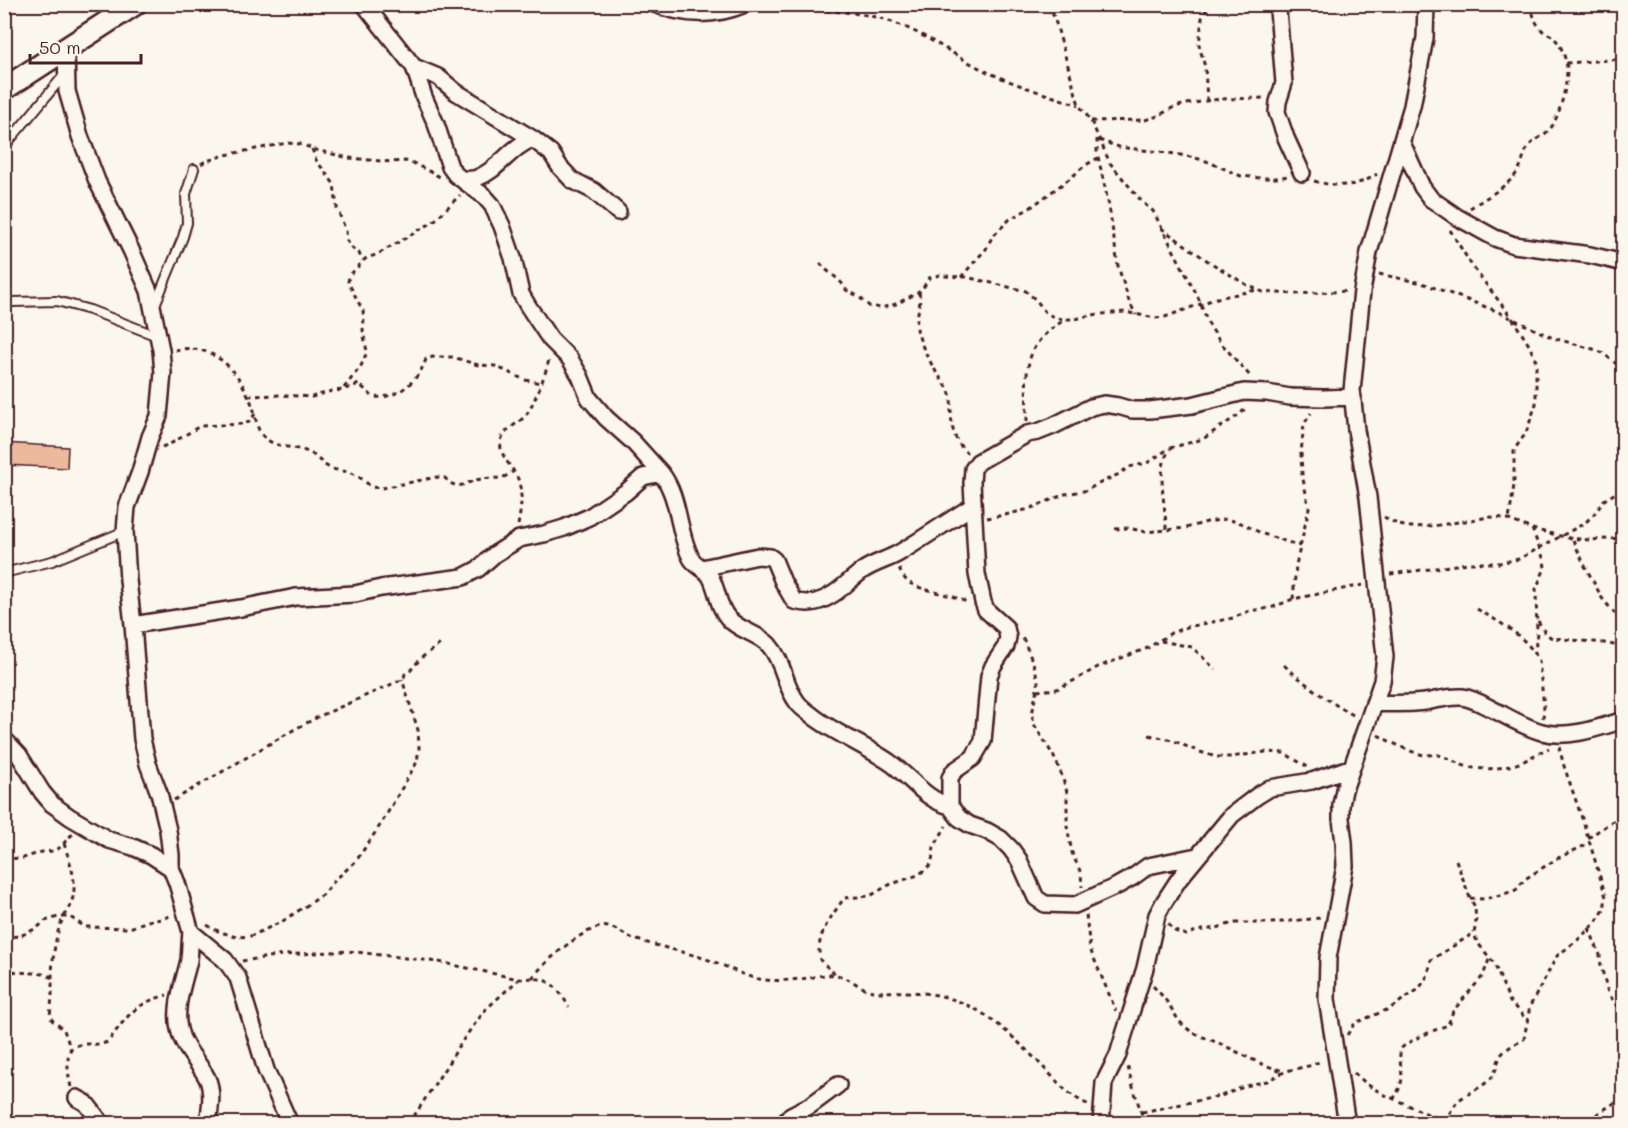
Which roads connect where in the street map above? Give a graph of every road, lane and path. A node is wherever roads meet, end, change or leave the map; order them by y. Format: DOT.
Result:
graph roads {
  1 [pos="135,4"];
  2 [pos="364,4"];
  3 [pos="654,4"];
  4 [pos="746,4"];
  5 [pos="782,4"];
  6 [pos="1049,4"];
  7 [pos="1209,4"];
  8 [pos="1280,4"];
  9 [pos="1426,4"];
  10 [pos="1532,4"];
  11 [pos="66,49"];
  12 [pos="1623,59"];
  13 [pos="1566,63"];
  14 [pos="414,67"];
  15 [pos="66,73"];
  16 [pos="4,88"];
  17 [pos="1280,98"];
  18 [pos="1207,101"];
  19 [pos="1079,105"];
  20 [pos="1091,121"];
  21 [pos="1098,138"];
  22 [pos="533,139"];
  23 [pos="1402,143"];
  24 [pos="4,147"];
  25 [pos="311,148"];
  26 [pos="1098,158"];
  27 [pos="1396,160"];
  28 [pos="194,169"];
  29 [pos="1302,173"];
  30 [pos="465,182"];
  31 [pos="618,212"];
  32 [pos="1453,222"];
  33 [pos="1160,227"];
  34 [pos="362,261"];
  35 [pos="820,263"];
  36 [pos="1623,263"];
  37 [pos="1366,271"];
  38 [pos="961,277"];
  39 [pos="1257,290"];
  40 [pos="1362,291"];
  41 [pos="919,292"];
  42 [pos="12,302"];
  43 [pos="1201,304"];
  44 [pos="153,309"];
  45 [pos="1136,315"];
  46 [pos="1512,318"];
  47 [pos="1066,319"];
  48 [pos="550,339"];
  49 [pos="160,343"];
  50 [pos="1623,370"];
  51 [pos="541,383"];
  52 [pos="343,390"];
  53 [pos="1261,393"];
  54 [pos="248,396"];
  55 [pos="1353,397"];
  56 [pos="1324,398"];
  57 [pos="255,414"];
  58 [pos="1027,434"];
  59 [pos="1170,448"];
  60 [pos="976,464"];
  61 [pos="514,471"];
  62 [pos="140,472"];
  63 [pos="661,473"];
  64 [pos="1623,488"];
  65 [pos="1368,505"];
  66 [pos="973,510"];
  67 [pos="1509,520"];
  68 [pos="1115,529"];
  69 [pos="1166,529"];
  70 [pos="1532,529"];
  71 [pos="125,531"];
  72 [pos="1561,536"];
  73 [pos="1623,538"];
  74 [pos="1573,539"];
  75 [pos="515,542"];
  76 [pos="1300,546"];
  77 [pos="1540,548"];
  78 [pos="891,557"];
  79 [pos="702,568"];
  80 [pos="4,573"];
  81 [pos="1376,579"];
  82 [pos="1293,599"];
  83 [pos="1477,609"];
  84 [pos="986,610"];
  85 [pos="1537,620"];
  86 [pos="1000,622"];
  87 [pos="133,625"];
  88 [pos="1623,625"];
  89 [pos="1159,641"];
  90 [pos="443,642"];
  91 [pos="1623,647"];
  92 [pos="1536,654"];
  93 [pos="1284,665"];
  94 [pos="1215,669"];
  95 [pos="402,679"];
  96 [pos="1037,691"];
  97 [pos="1374,703"];
  98 [pos="1623,720"];
  99 [pos="1367,725"];
  100 [pos="1542,732"];
  101 [pos="1580,732"];
  102 [pos="1149,735"];
  103 [pos="4,739"];
  104 [pos="1558,745"];
  105 [pos="1352,767"];
  106 [pos="1329,776"];
  107 [pos="950,806"];
  108 [pos="162,807"];
  109 [pos="1623,817"];
  110 [pos="89,829"];
  111 [pos="1588,838"];
  112 [pos="64,843"];
  113 [pos="1590,843"];
  114 [pos="1197,856"];
  115 [pos="4,859"];
  116 [pos="1456,860"];
  117 [pos="171,868"];
  118 [pos="1470,898"];
  119 [pos="1085,902"];
  120 [pos="185,911"];
  121 [pos="1157,915"];
  122 [pos="65,916"];
  123 [pos="1335,916"];
  124 [pos="1589,928"];
  125 [pos="191,932"];
  126 [pos="1474,933"];
  127 [pos="4,937"];
  128 [pos="1490,957"];
  129 [pos="228,964"];
  130 [pos="4,968"];
  131 [pos="836,975"];
  132 [pos="1142,977"];
  133 [pos="52,978"];
  134 [pos="531,978"];
  135 [pos="519,980"];
  136 [pos="180,992"];
  137 [pos="569,1007"];
  138 [pos="1623,1019"];
  139 [pos="1527,1020"];
  140 [pos="1123,1038"];
  141 [pos="71,1050"];
  142 [pos="1335,1051"];
  143 [pos="1286,1071"];
  144 [pos="1338,1071"];
  145 [pos="838,1085"];
  146 [pos="1623,1097"];
  147 [pos="77,1098"];
  148 [pos="1393,1100"];
  149 [pos="1142,1112"];
  150 [pos="1102,1117"];
  151 [pos="1444,1121"];
  152 [pos="102,1124"];
  153 [pos="207,1124"];
  154 [pos="290,1124"];
  155 [pos="409,1124"];
  156 [pos="784,1124"];
  157 [pos="1145,1124"];
  158 [pos="1347,1124"];
  159 [pos="1450,1124"];
  160 [pos="1581,1124"];
  1 -- 11 [label="street"];
  2 -- 14 [label="street"];
  3 -- 4 [label="street"];
  5 -- 19 [label="path"];
  6 -- 19 [label="path"];
  7 -- 18 [label="path"];
  8 -- 17 [label="street"];
  9 -- 23 [label="street"];
  10 -- 13 [label="path"];
  11 -- 15 [label="street"];
  11 -- 16 [label="street"];
  12 -- 13 [label="path"];
  13 -- 32 [label="path"];
  14 -- 22 [label="street"];
  14 -- 30 [label="street"];
  15 -- 24 [label="lane"];
  15 -- 44 [label="street"];
  17 -- 18 [label="path"];
  17 -- 29 [label="street"];
  18 -- 20 [label="path"];
  19 -- 20 [label="path"];
  20 -- 21 [label="path"];
  21 -- 26 [label="path"];
  21 -- 29 [label="path"];
  21 -- 33 [label="path"];
  22 -- 30 [label="street"];
  22 -- 31 [label="street"];
  23 -- 27 [label="street"];
  23 -- 32 [label="street"];
  25 -- 28 [label="path"];
  25 -- 30 [label="path"];
  25 -- 34 [label="path"];
  26 -- 38 [label="path"];
  26 -- 45 [label="path"];
  27 -- 29 [label="path"];
  27 -- 37 [label="street"];
  28 -- 44 [label="lane"];
  30 -- 34 [label="path"];
  30 -- 48 [label="street"];
  32 -- 36 [label="street"];
  32 -- 46 [label="path"];
  33 -- 39 [label="path"];
  33 -- 43 [label="path"];
  34 -- 52 [label="path"];
  35 -- 41 [label="path"];
  37 -- 40 [label="street"];
  37 -- 46 [label="path"];
  38 -- 41 [label="path"];
  38 -- 47 [label="path"];
  39 -- 40 [label="path"];
  39 -- 43 [label="path"];
  40 -- 55 [label="street"];
  41 -- 60 [label="path"];
  42 -- 49 [label="lane"];
  43 -- 45 [label="path"];
  43 -- 53 [label="path"];
  44 -- 49 [label="street"];
  45 -- 47 [label="path"];
  46 -- 50 [label="path"];
  46 -- 67 [label="path"];
  47 -- 58 [label="path"];
  48 -- 51 [label="path"];
  48 -- 63 [label="street"];
  49 -- 54 [label="path"];
  49 -- 62 [label="street"];
  51 -- 52 [label="path"];
  51 -- 61 [label="path"];
  52 -- 54 [label="path"];
  53 -- 56 [label="street"];
  53 -- 58 [label="street"];
  53 -- 59 [label="path"];
  54 -- 57 [label="path"];
  55 -- 56 [label="street"];
  55 -- 65 [label="street"];
  56 -- 76 [label="path"];
  57 -- 61 [label="path"];
  57 -- 62 [label="path"];
  58 -- 60 [label="street"];
  59 -- 66 [label="path"];
  59 -- 69 [label="path"];
  60 -- 66 [label="street"];
  61 -- 75 [label="path"];
  62 -- 71 [label="street"];
  63 -- 75 [label="street"];
  63 -- 79 [label="street"];
  64 -- 72 [label="path"];
  65 -- 67 [label="path"];
  65 -- 81 [label="street"];
  66 -- 78 [label="street"];
  66 -- 84 [label="street"];
  67 -- 70 [label="path"];
  68 -- 69 [label="path"];
  69 -- 76 [label="path"];
  70 -- 72 [label="path"];
  70 -- 77 [label="path"];
  71 -- 80 [label="lane"];
  71 -- 87 [label="street"];
  72 -- 74 [label="path"];
  72 -- 77 [label="path"];
  73 -- 74 [label="path"];
  74 -- 88 [label="path"];
  75 -- 87 [label="street"];
  76 -- 82 [label="path"];
  77 -- 81 [label="path"];
  77 -- 85 [label="path"];
  78 -- 79 [label="street"];
  78 -- 84 [label="path"];
  79 -- 107 [label="street"];
  81 -- 82 [label="path"];
  81 -- 97 [label="street"];
  82 -- 89 [label="path"];
  83 -- 92 [label="path"];
  84 -- 86 [label="street"];
  85 -- 91 [label="path"];
  85 -- 92 [label="path"];
  86 -- 96 [label="path"];
  86 -- 107 [label="street"];
  87 -- 108 [label="street"];
  89 -- 94 [label="path"];
  89 -- 96 [label="path"];
  90 -- 95 [label="path"];
  92 -- 100 [label="path"];
  93 -- 99 [label="path"];
  95 -- 108 [label="path"];
  95 -- 120 [label="path"];
  96 -- 119 [label="path"];
  97 -- 99 [label="street"];
  97 -- 100 [label="street"];
  98 -- 101 [label="street"];
  99 -- 104 [label="path"];
  99 -- 105 [label="street"];
  100 -- 101 [label="street"];
  101 -- 104 [label="path"];
  102 -- 106 [label="path"];
  103 -- 110 [label="street"];
  104 -- 111 [label="path"];
  105 -- 106 [label="street"];
  105 -- 123 [label="street"];
  106 -- 114 [label="street"];
  107 -- 119 [label="street"];
  107 -- 131 [label="path"];
  108 -- 117 [label="street"];
  109 -- 111 [label="path"];
  110 -- 112 [label="path"];
  110 -- 117 [label="street"];
  111 -- 113 [label="path"];
  112 -- 115 [label="path"];
  112 -- 122 [label="path"];
  113 -- 118 [label="path"];
  113 -- 124 [label="path"];
  114 -- 119 [label="street"];
  114 -- 121 [label="street"];
  116 -- 118 [label="path"];
  117 -- 120 [label="street"];
  118 -- 126 [label="path"];
  119 -- 140 [label="path"];
  120 -- 122 [label="path"];
  120 -- 125 [label="street"];
  121 -- 123 [label="path"];
  121 -- 132 [label="street"];
  122 -- 127 [label="path"];
  122 -- 133 [label="path"];
  123 -- 142 [label="street"];
  124 -- 138 [label="path"];
  124 -- 139 [label="path"];
  125 -- 129 [label="street"];
  125 -- 136 [label="street"];
  126 -- 128 [label="path"];
  126 -- 142 [label="path"];
  128 -- 139 [label="path"];
  128 -- 148 [label="path"];
  129 -- 135 [label="path"];
  129 -- 154 [label="street"];
  130 -- 133 [label="path"];
  131 -- 134 [label="path"];
  131 -- 150 [label="path"];
  132 -- 140 [label="street"];
  132 -- 143 [label="path"];
  133 -- 141 [label="path"];
  134 -- 135 [label="path"];
  134 -- 137 [label="path"];
  135 -- 155 [label="path"];
  136 -- 141 [label="path"];
  136 -- 153 [label="street"];
  139 -- 151 [label="path"];
  140 -- 149 [label="path"];
  140 -- 150 [label="street"];
  141 -- 147 [label="path"];
  142 -- 143 [label="path"];
  142 -- 144 [label="street"];
  143 -- 149 [label="path"];
  144 -- 148 [label="path"];
  144 -- 158 [label="street"];
  145 -- 156 [label="street"];
  146 -- 160 [label="path"];
  147 -- 152 [label="street"];
  148 -- 151 [label="path"];
  149 -- 157 [label="path"];
  151 -- 159 [label="path"];
}
